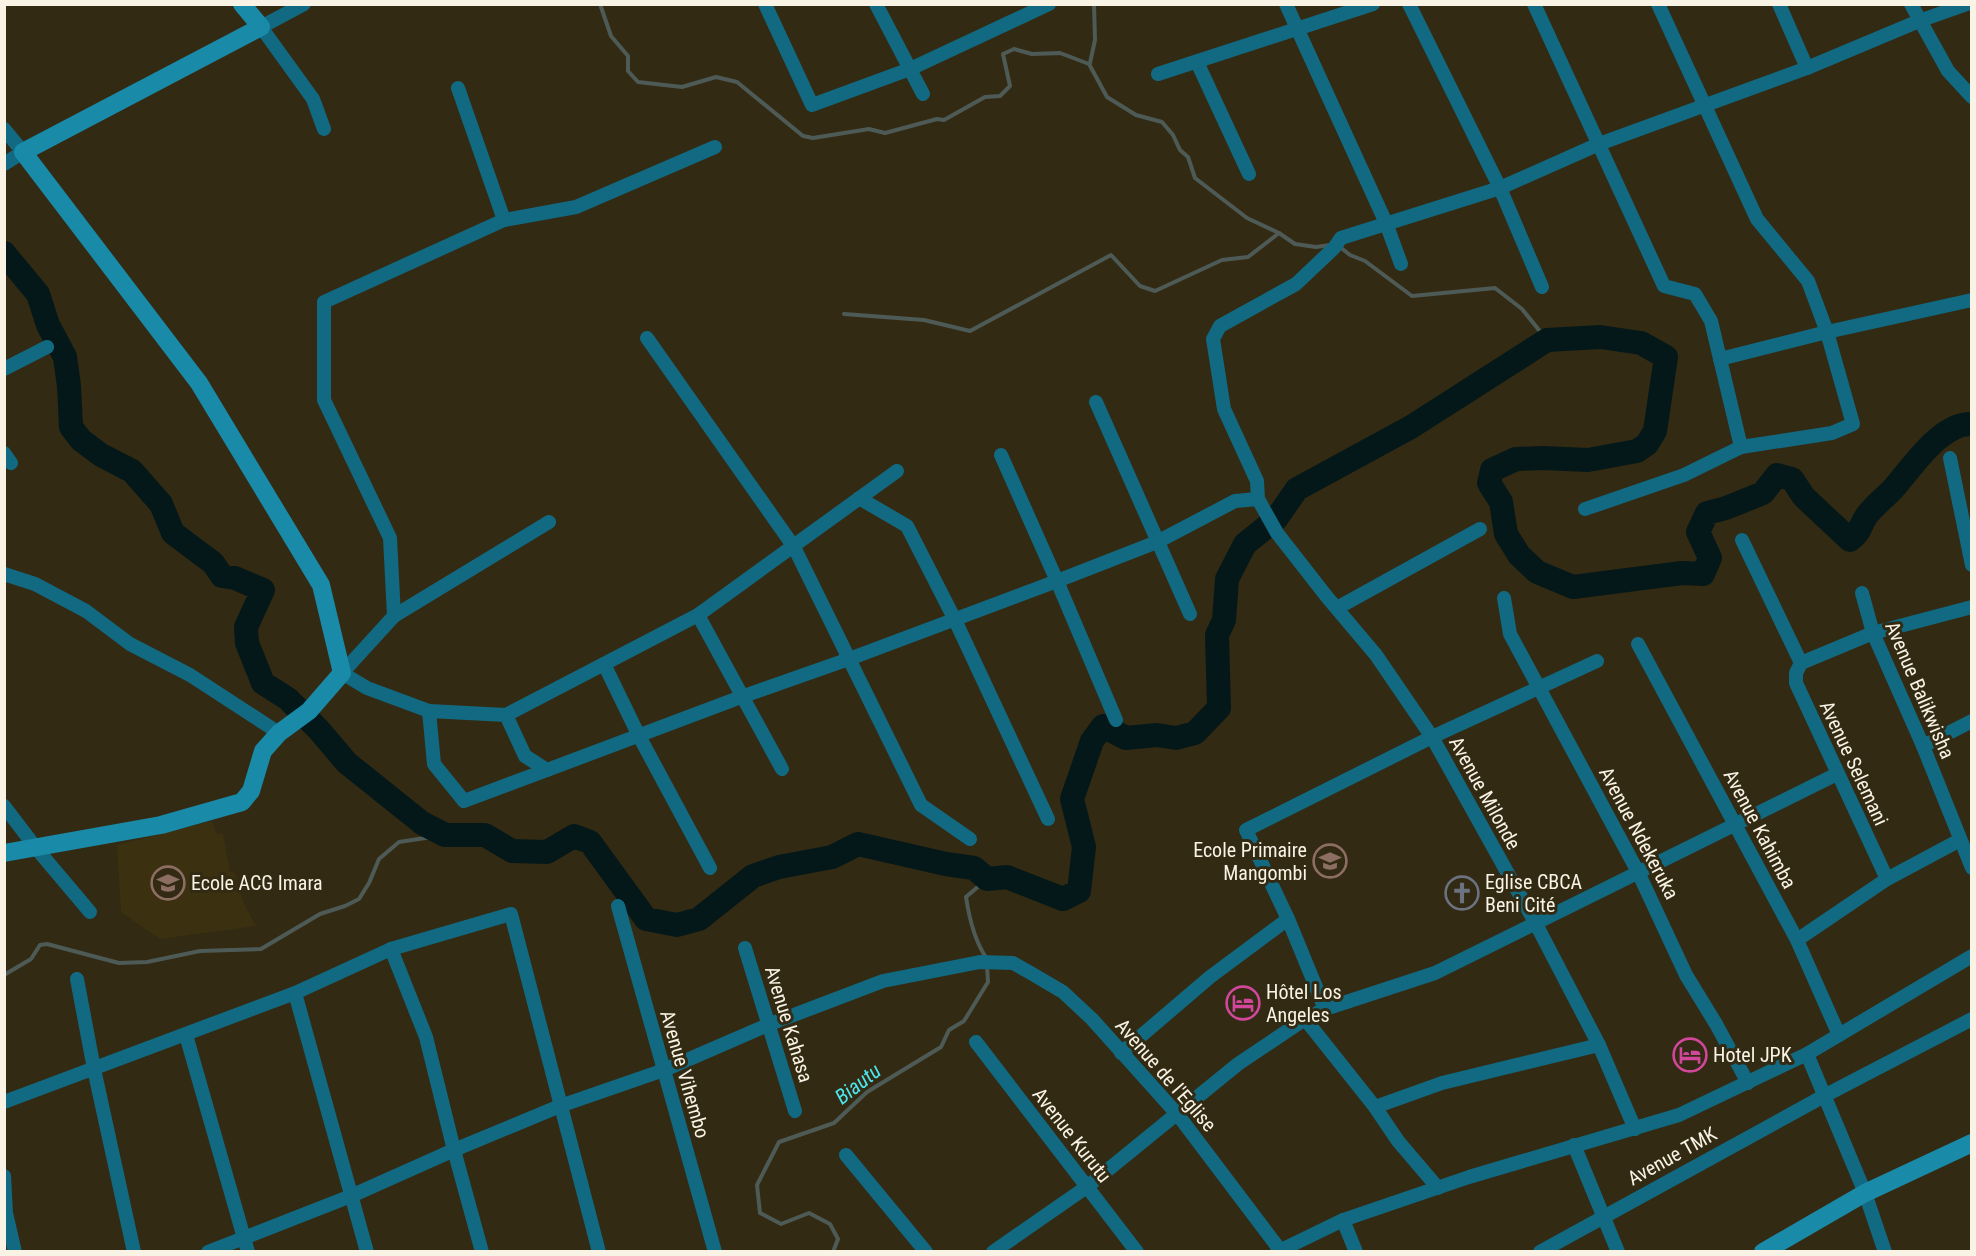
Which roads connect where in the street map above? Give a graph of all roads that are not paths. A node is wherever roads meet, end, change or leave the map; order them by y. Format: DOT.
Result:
graph roads {
  1 [pos="242,4"];
  2 [pos="304,4"];
  3 [pos="765,4"];
  4 [pos="876,4"];
  5 [pos="1049,4"];
  6 [pos="1286,4"];
  7 [pos="1373,4"];
  8 [pos="1409,4"];
  9 [pos="1534,4"];
  10 [pos="1658,4"];
  11 [pos="1779,4"];
  12 [pos="1911,4"];
  13 [pos="1967,4"];
  14 [pos="1919,21"];
  15 [pos="261,27"];
  16 [pos="1298,30"];
  17 [pos="1197,62"];
  18 [pos="1807,68"];
  19 [pos="910,69"];
  20 [pos="1158,75"];
  21 [pos="458,88"];
  22 [pos="923,94"];
  23 [pos="1971,97"];
  24 [pos="1705,104"];
  25 [pos="4,129"];
  26 [pos="324,129"];
  27 [pos="1599,144"];
  28 [pos="715,147"];
  29 [pos="23,152"];
  30 [pos="4,164"];
  31 [pos="1249,174"];
  32 [pos="1500,188"];
  33 [pos="504,220"];
  34 [pos="1386,223"];
  35 [pos="1401,264"];
  36 [pos="1542,287"];
  37 [pos="1971,300"];
  38 [pos="1827,333"];
  39 [pos="647,338"];
  40 [pos="47,347"];
  41 [pos="1720,359"];
  42 [pos="4,369"];
  43 [pos="1096,402"];
  44 [pos="1741,447"];
  45 [pos="1001,455"];
  46 [pos="1950,458"];
  47 [pos="897,471"];
  48 [pos="859,498"];
  49 [pos="1261,504"];
  50 [pos="1585,509"];
  51 [pos="1967,511"];
  52 [pos="549,522"];
  53 [pos="1480,529"];
  54 [pos="1742,540"];
  55 [pos="1158,542"];
  56 [pos="794,547"];
  57 [pos="1971,565"];
  58 [pos="4,574"];
  59 [pos="1058,581"];
  60 [pos="1863,592"];
  61 [pos="1504,598"];
  62 [pos="1971,607"];
  63 [pos="1337,609"];
  64 [pos="1190,614"];
  65 [pos="698,615"];
  66 [pos="394,616"];
  67 [pos="955,620"];
  68 [pos="1873,633"];
  69 [pos="1638,644"];
  70 [pos="849,660"];
  71 [pos="1598,661"];
  72 [pos="1802,663"];
  73 [pos="604,664"];
  74 [pos="342,673"];
  75 [pos="1540,688"];
  76 [pos="741,697"];
  77 [pos="429,711"];
  78 [pos="506,715"];
  79 [pos="1116,720"];
  80 [pos="1971,721"];
  81 [pos="279,733"];
  82 [pos="639,736"];
  83 [pos="1431,737"];
  84 [pos="1923,746"];
  85 [pos="782,769"];
  86 [pos="547,770"];
  87 [pos="1838,774"];
  88 [pos="4,806"];
  89 [pos="1048,819"];
  90 [pos="1735,825"];
  91 [pos="970,839"];
  92 [pos="1960,840"];
  93 [pos="36,848"];
  94 [pos="4,853"];
  95 [pos="710,868"];
  96 [pos="1971,868"];
  97 [pos="1638,872"];
  98 [pos="1887,879"];
  99 [pos="618,906"];
  100 [pos="90,912"];
  101 [pos="1288,918"];
  102 [pos="1536,924"];
  103 [pos="1797,940"];
  104 [pos="391,948"];
  105 [pos="745,948"];
  106 [pos="1971,956"];
  107 [pos="77,979"];
  108 [pos="295,993"];
  109 [pos="1325,1009"];
  110 [pos="1971,1018"];
  111 [pos="1305,1019"];
  112 [pos="770,1024"];
  113 [pos="186,1035"];
  114 [pos="1839,1035"];
  115 [pos="976,1042"];
  116 [pos="1599,1045"];
  117 [pos="1121,1053"];
  118 [pos="1807,1054"];
  119 [pos="94,1069"];
  120 [pos="664,1070"];
  121 [pos="1748,1083"];
  122 [pos="1824,1096"];
  123 [pos="4,1102"];
  124 [pos="560,1106"];
  125 [pos="1375,1107"];
  126 [pos="795,1111"];
  127 [pos="1178,1115"];
  128 [pos="1635,1129"];
  129 [pos="1971,1143"];
  130 [pos="1574,1145"];
  131 [pos="454,1150"];
  132 [pos="846,1155"];
  133 [pos="4,1176"];
  134 [pos="1088,1186"];
  135 [pos="1438,1188"];
  136 [pos="1865,1193"];
  137 [pos="351,1196"];
  138 [pos="1604,1215"];
  139 [pos="1343,1220"];
  140 [pos="247,1245"];
  141 [pos="15,1251"];
  142 [pos="134,1251"];
  143 [pos="208,1251"];
  144 [pos="366,1251"];
  145 [pos="482,1251"];
  146 [pos="599,1251"];
  147 [pos="715,1251"];
  148 [pos="926,1251"];
  149 [pos="994,1251"];
  150 [pos="1137,1251"];
  151 [pos="1279,1251"];
  152 [pos="1356,1251"];
  153 [pos="1540,1251"];
  154 [pos="1618,1251"];
  155 [pos="1763,1251"];
  156 [pos="1884,1251"];
  1 -- 15 [label="street"];
  2 -- 15 [label="street"];
  3 -- 19 [label="street"];
  4 -- 19 [label="street"];
  5 -- 19 [label="street"];
  6 -- 16 [label="street"];
  7 -- 16 [label="street"];
  8 -- 32 [label="street"];
  9 -- 27 [label="street"];
  10 -- 24 [label="street"];
  11 -- 18 [label="street"];
  12 -- 14 [label="street"];
  13 -- 14 [label="street"];
  14 -- 18 [label="street"];
  14 -- 23 [label="street"];
  15 -- 26 [label="street"];
  15 -- 29 [label="street"];
  16 -- 17 [label="street"];
  16 -- 34 [label="street"];
  17 -- 20 [label="street"];
  17 -- 31 [label="street"];
  18 -- 24 [label="street"];
  19 -- 22 [label="street"];
  21 -- 33 [label="street"];
  24 -- 27 [label="street"];
  24 -- 38 [label="street"];
  25 -- 29 [label="street"];
  27 -- 32 [label="street"];
  27 -- 41 [label="street"];
  28 -- 33 [label="street"];
  29 -- 30 [label="street"];
  29 -- 74 [label="street"];
  32 -- 34 [label="street"];
  32 -- 36 [label="street"];
  33 -- 66 [label="street"];
  34 -- 35 [label="street"];
  34 -- 49 [label="street, Avenue Milonde"];
  37 -- 38 [label="street"];
  38 -- 41 [label="street"];
  38 -- 44 [label="street"];
  39 -- 56 [label="street"];
  40 -- 42 [label="street"];
  41 -- 44 [label="street"];
  43 -- 55 [label="street"];
  44 -- 50 [label="street"];
  45 -- 59 [label="street"];
  46 -- 51 [label="street"];
  47 -- 48 [label="street"];
  48 -- 56 [label="street"];
  48 -- 67 [label="street"];
  49 -- 55 [label="street"];
  49 -- 63 [label="street, Avenue Milonde"];
  51 -- 57 [label="street"];
  52 -- 66 [label="street"];
  53 -- 63 [label="street"];
  54 -- 72 [label="street"];
  55 -- 59 [label="street"];
  55 -- 64 [label="street"];
  56 -- 65 [label="street"];
  56 -- 70 [label="street"];
  58 -- 81 [label="street"];
  59 -- 67 [label="street"];
  59 -- 79 [label="street"];
  60 -- 68 [label="street, Avenue Balikwisha"];
  61 -- 75 [label="street, Avenue Ndekeruka"];
  62 -- 68 [label="street"];
  63 -- 83 [label="street, Avenue Milonde"];
  65 -- 73 [label="street"];
  65 -- 76 [label="street"];
  66 -- 74 [label="street"];
  67 -- 70 [label="street"];
  67 -- 89 [label="street"];
  68 -- 72 [label="street"];
  68 -- 84 [label="street, Avenue Balikwisha"];
  69 -- 90 [label="street, Avenue Kahimba"];
  70 -- 76 [label="street"];
  70 -- 91 [label="street"];
  71 -- 75 [label="street"];
  72 -- 87 [label="street, Avenue Selemani"];
  73 -- 78 [label="street"];
  73 -- 82 [label="street"];
  74 -- 77 [label="street"];
  74 -- 81 [label="street"];
  75 -- 83 [label="street"];
  75 -- 97 [label="street, Avenue Ndekeruka"];
  76 -- 82 [label="street"];
  76 -- 85 [label="street"];
  77 -- 78 [label="street"];
  77 -- 86 [label="street"];
  78 -- 86 [label="street"];
  80 -- 84 [label="street"];
  81 -- 93 [label="street"];
  82 -- 86 [label="street"];
  82 -- 95 [label="street"];
  83 -- 101 [label="street"];
  83 -- 102 [label="street, Avenue Milonde"];
  84 -- 92 [label="street, Avenue Balikwisha"];
  87 -- 90 [label="street"];
  87 -- 98 [label="street, Avenue Selemani"];
  88 -- 93 [label="street"];
  90 -- 97 [label="street"];
  90 -- 103 [label="street, Avenue Kahimba"];
  92 -- 96 [label="street, Avenue Balikwisha"];
  92 -- 98 [label="street"];
  93 -- 94 [label="street"];
  93 -- 100 [label="street"];
  97 -- 102 [label="street"];
  97 -- 121 [label="street, Avenue Ndekeruka"];
  98 -- 103 [label="street"];
  99 -- 120 [label="street, Avenue Vihembo"];
  101 -- 109 [label="street"];
  101 -- 117 [label="street"];
  102 -- 109 [label="street"];
  102 -- 116 [label="street, Avenue Milonde"];
  103 -- 114 [label="street, Avenue Kahimba"];
  104 -- 108 [label="street"];
  104 -- 124 [label="street"];
  104 -- 131 [label="street"];
  105 -- 112 [label="street, Avenue Kahasa"];
  106 -- 114 [label="street"];
  107 -- 119 [label="street"];
  108 -- 113 [label="street"];
  108 -- 137 [label="street"];
  109 -- 111 [label="street"];
  110 -- 122 [label="street, Avenue TMK"];
  111 -- 125 [label="street"];
  111 -- 127 [label="street"];
  112 -- 117 [label="street, Avenue de l'Eglise"];
  112 -- 120 [label="street, Avenue de l'Eglise"];
  112 -- 126 [label="street, Avenue Kahasa"];
  113 -- 119 [label="street"];
  113 -- 140 [label="street"];
  114 -- 118 [label="street"];
  115 -- 134 [label="street, Avenue Kurutu"];
  116 -- 125 [label="street"];
  116 -- 128 [label="street, Avenue Milonde"];
  117 -- 127 [label="street, Avenue de l'Eglise"];
  118 -- 121 [label="street"];
  118 -- 122 [label="street"];
  119 -- 123 [label="street"];
  119 -- 142 [label="street"];
  120 -- 124 [label="street, Avenue de l'Eglise"];
  120 -- 147 [label="street, Avenue Vihembo"];
  121 -- 128 [label="street"];
  122 -- 136 [label="street"];
  122 -- 138 [label="street, Avenue TMK"];
  124 -- 131 [label="street, Avenue de l'Eglise"];
  124 -- 146 [label="street"];
  125 -- 135 [label="street"];
  127 -- 134 [label="street"];
  127 -- 151 [label="street, Avenue de l'Eglise"];
  128 -- 130 [label="street"];
  129 -- 136 [label="street"];
  130 -- 135 [label="street"];
  130 -- 138 [label="street"];
  131 -- 137 [label="street, Avenue de l'Eglise"];
  131 -- 145 [label="street"];
  132 -- 148 [label="street"];
  133 -- 141 [label="street"];
  134 -- 149 [label="street"];
  134 -- 150 [label="street, Avenue Kurutu"];
  135 -- 139 [label="street"];
  136 -- 155 [label="street"];
  136 -- 156 [label="street"];
  137 -- 140 [label="street, Avenue de l'Eglise"];
  137 -- 144 [label="street"];
  138 -- 153 [label="street, Avenue TMK"];
  138 -- 154 [label="street"];
  139 -- 151 [label="street"];
  139 -- 152 [label="street"];
  140 -- 143 [label="street, Avenue de l'Eglise"];
}
